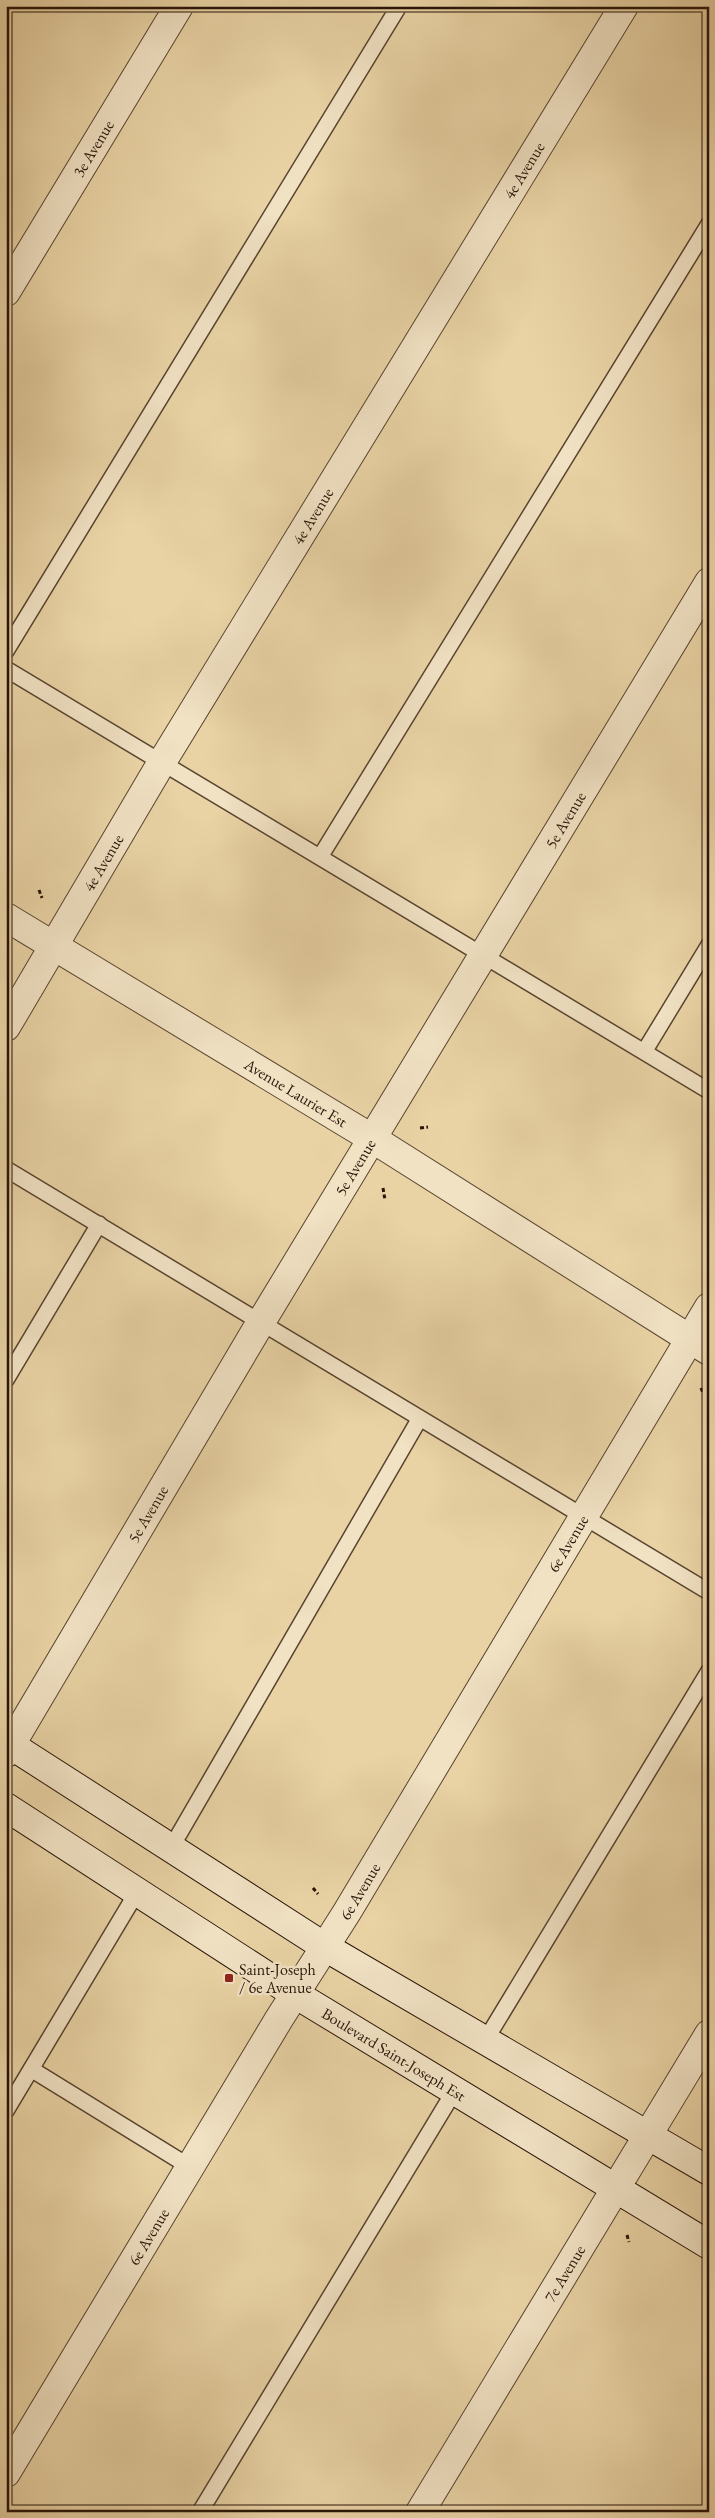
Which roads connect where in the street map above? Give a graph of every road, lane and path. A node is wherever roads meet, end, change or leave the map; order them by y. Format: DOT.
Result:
graph roads {
  1 [pos="179,6"];
  2 [pos="399,6"];
  3 [pos="624,6"];
  4 [pos="709,224"];
  5 [pos="6,292"];
  6 [pos="709,582"];
  7 [pos="6,651"];
  8 [pos="6,669"];
  9 [pos="162,762"];
  10 [pos="320,857"];
  11 [pos="39,890"];
  12 [pos="42,898"];
  13 [pos="6,918"];
  14 [pos="709,945"];
  15 [pos="53,946"];
  16 [pos="483,956"];
  17 [pos="6,1027"];
  18 [pos="644,1052"];
  19 [pos="709,1091"];
  20 [pos="420,1128"];
  21 [pos="428,1128"];
  22 [pos="373,1139"];
  23 [pos="6,1169"];
  24 [pos="382,1188"];
  25 [pos="385,1200"];
  26 [pos="99,1224"];
  27 [pos="709,1307"];
  28 [pos="261,1322"];
  29 [pos="699,1345"];
  30 [pos="6,1380"];
  31 [pos="701,1388"];
  32 [pos="702,1393"];
  33 [pos="420,1418"];
  34 [pos="583,1516"];
  35 [pos="709,1592"];
  36 [pos="709,1670"];
  37 [pos="8,1747"];
  38 [pos="6,1808"];
  39 [pos="171,1848"];
  40 [pos="314,1888"];
  41 [pos="137,1892"];
  42 [pos="318,1894"];
  43 [pos="324,1947"];
  44 [pos="295,1994"];
  45 [pos="709,2034"];
  46 [pos="485,2040"];
  47 [pos="31,2069"];
  48 [pos="455,2090"];
  49 [pos="6,2110"];
  50 [pos="647,2134"];
  51 [pos="190,2167"];
  52 [pos="709,2172"];
  53 [pos="615,2188"];
  54 [pos="627,2234"];
  55 [pos="629,2242"];
  56 [pos="709,2245"];
  57 [pos="6,2473"];
  58 [pos="200,2512"];
  59 [pos="420,2512"];
  1 -- 5 [label="street, 3e Avenue"];
  2 -- 7 [label="lane"];
  3 -- 9 [label="street, 4e Avenue"];
  4 -- 10 [label="lane"];
  6 -- 16 [label="street, 5e Avenue"];
  8 -- 9 [label="lane"];
  9 -- 10 [label="lane"];
  9 -- 15 [label="street, 4e Avenue"];
  10 -- 16 [label="lane"];
  11 -- 12 [label="path"];
  13 -- 15 [label="street, Avenue Laurier Est"];
  14 -- 18 [label="lane"];
  15 -- 17 [label="street, 4e Avenue"];
  15 -- 22 [label="street, Avenue Laurier Est"];
  16 -- 18 [label="lane"];
  16 -- 22 [label="street, 5e Avenue"];
  18 -- 19 [label="lane"];
  20 -- 21 [label="path"];
  22 -- 28 [label="street, 5e Avenue"];
  22 -- 29 [label="street, Avenue Laurier Est"];
  23 -- 26 [label="lane"];
  24 -- 25 [label="path"];
  26 -- 28 [label="lane"];
  26 -- 30 [label="lane"];
  27 -- 29 [label="street, 6e Avenue"];
  28 -- 33 [label="lane"];
  28 -- 37 [label="street, 5e Avenue"];
  29 -- 34 [label="street, 6e Avenue"];
  31 -- 32 [label="path"];
  33 -- 34 [label="lane"];
  33 -- 39 [label="lane"];
  34 -- 35 [label="lane"];
  34 -- 43 [label="street, 6e Avenue"];
  36 -- 46 [label="lane"];
  37 -- 39 [label="street"];
  38 -- 41 [label="street, Boulevard Saint-Joseph Est"];
  39 -- 43 [label="street"];
  40 -- 42 [label="path"];
  41 -- 44 [label="street, Boulevard Saint-Joseph Est"];
  41 -- 47 [label="lane"];
  43 -- 44 [label="street, 6e Avenue"];
  43 -- 46 [label="street"];
  44 -- 48 [label="street, Boulevard Saint-Joseph Est"];
  44 -- 51 [label="street, 6e Avenue"];
  45 -- 50 [label="street, 7e Avenue"];
  46 -- 50 [label="street"];
  47 -- 49 [label="lane"];
  47 -- 51 [label="lane"];
  48 -- 53 [label="street, Boulevard Saint-Joseph Est"];
  48 -- 58 [label="lane"];
  50 -- 52 [label="street"];
  50 -- 53 [label="street, 7e Avenue"];
  51 -- 57 [label="street, 6e Avenue"];
  53 -- 56 [label="street, Boulevard Saint-Joseph Est"];
  53 -- 59 [label="street, 7e Avenue"];
  54 -- 55 [label="path"];
}
